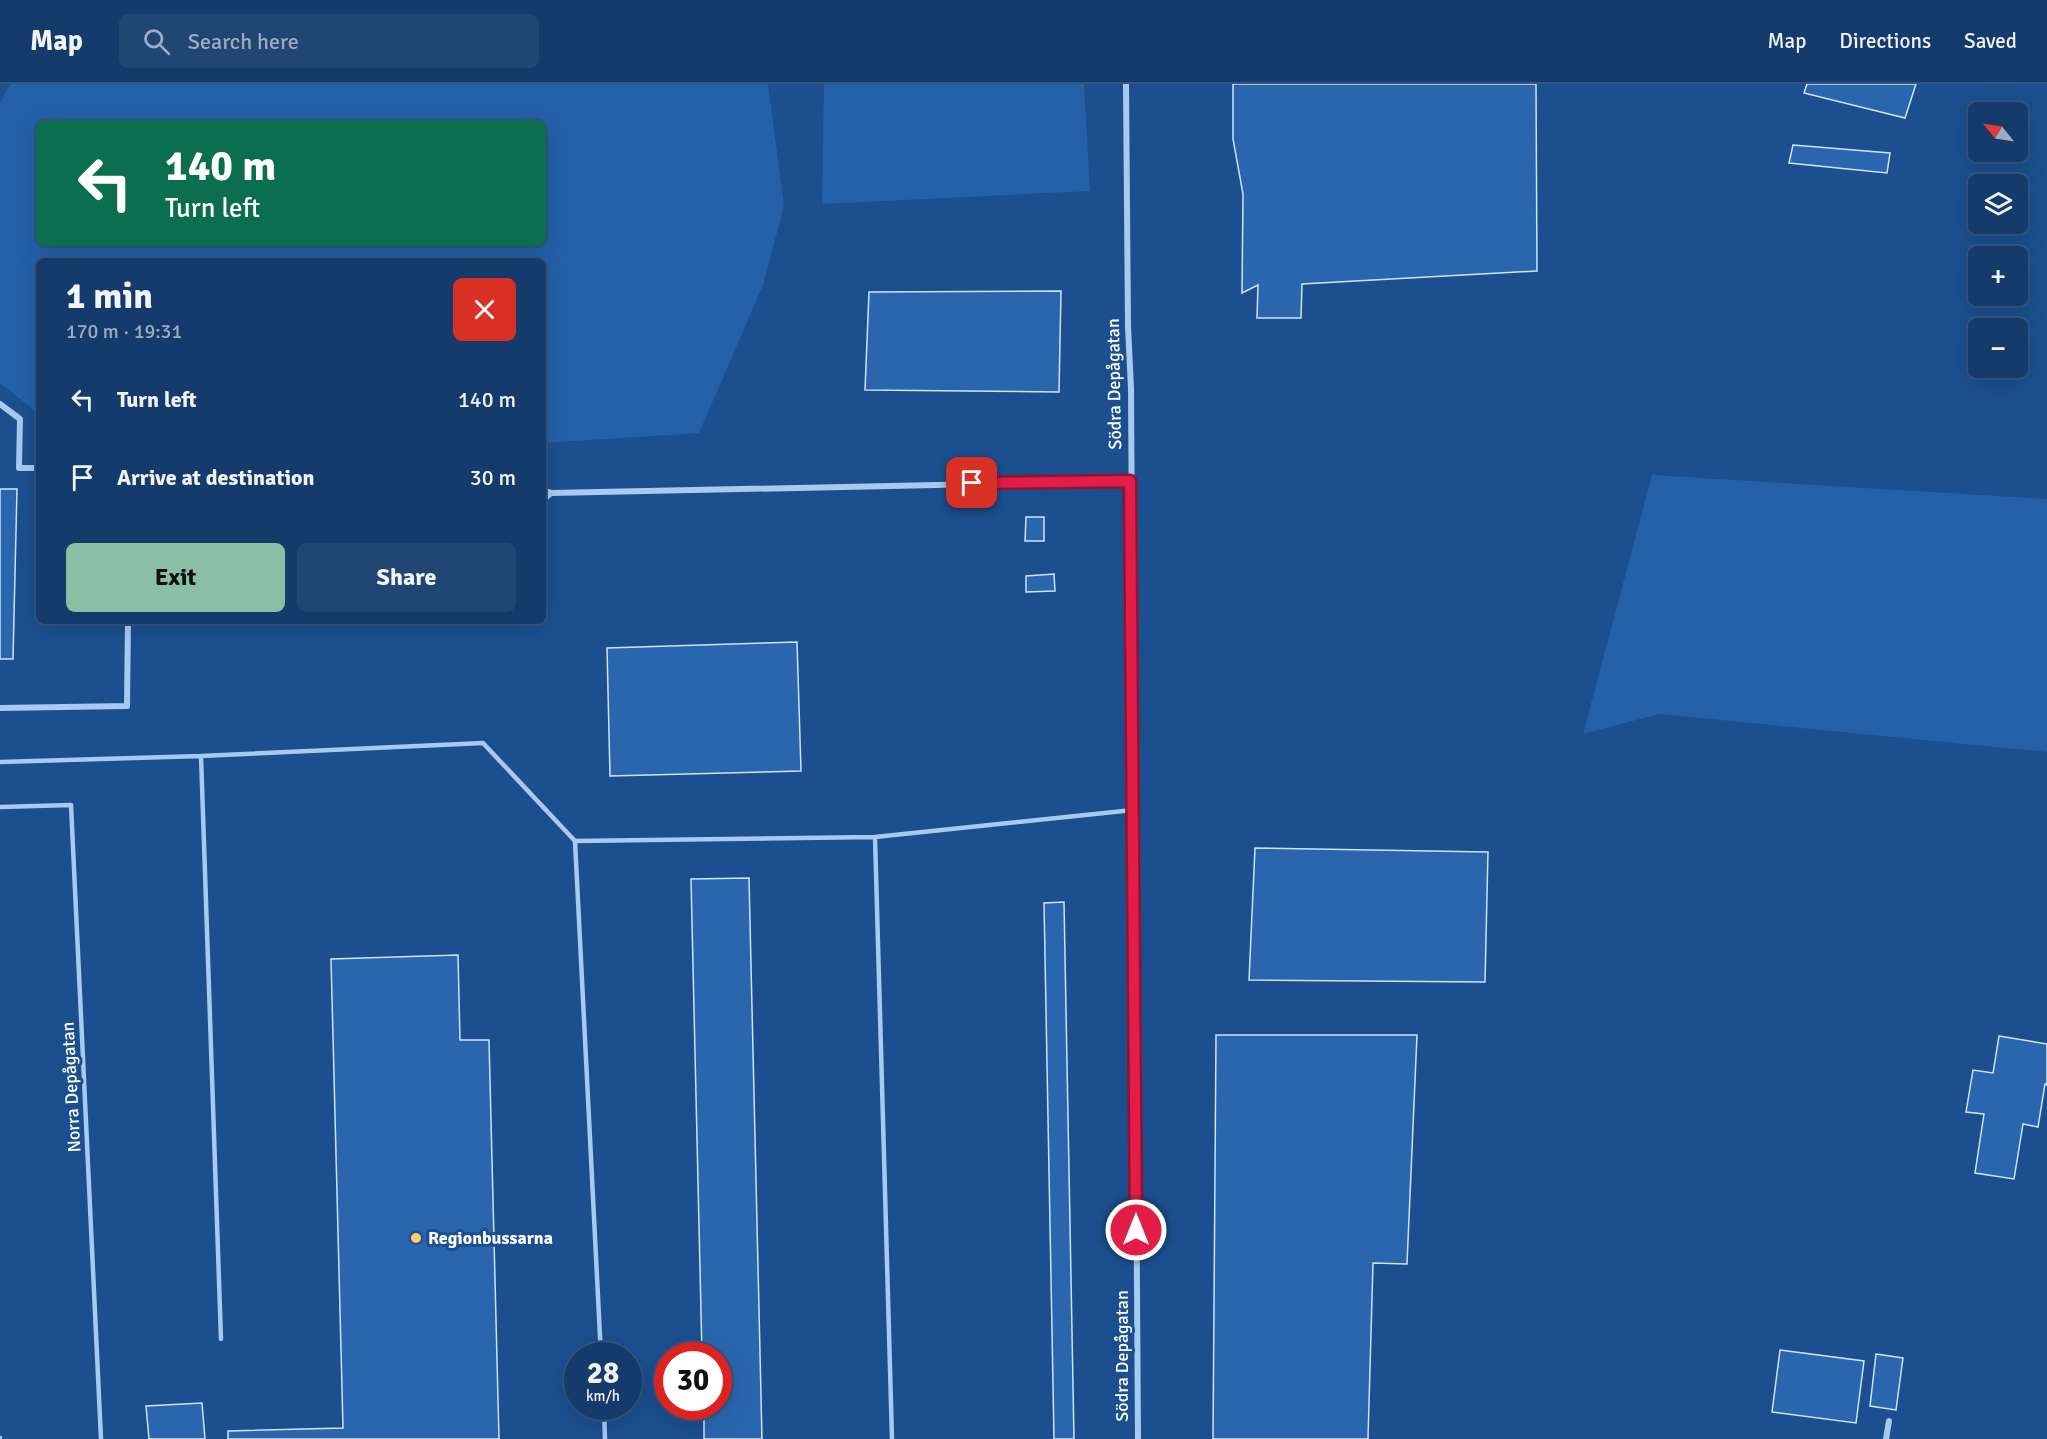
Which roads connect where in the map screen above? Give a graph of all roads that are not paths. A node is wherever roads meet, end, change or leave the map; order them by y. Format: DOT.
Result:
graph roads {
  1 [pos="1126,84"];
  2 [pos="0,404"];
  3 [pos="36,468"];
  4 [pos="1130,481"];
  5 [pos="546,491"];
  6 [pos="551,493"];
  7 [pos="546,497"];
  8 [pos="128,624"];
  9 [pos="0,708"];
  10 [pos="201,756"];
  11 [pos="0,762"];
  12 [pos="0,807"];
  13 [pos="1133,810"];
  14 [pos="875,837"];
  15 [pos="574,841"];
  16 [pos="222,1339"];
  17 [pos="600,1342"];
  18 [pos="604,1420"];
  19 [pos="1888,1421"];
  20 [pos="101,1439"];
  21 [pos="605,1439"];
  22 [pos="892,1439"];
  23 [pos="1138,1439"];
  24 [pos="1886,1439"];
  1 -- 4 [label="street, Södra Depågatan"];
  2 -- 3 [label="street"];
  4 -- 6 [label="street"];
  4 -- 13 [label="street, Södra Depågatan"];
  5 -- 6 [label="street"];
  6 -- 7 [label="street"];
  8 -- 9 [label="street"];
  10 -- 11 [label="lane"];
  10 -- 15 [label="lane"];
  10 -- 16 [label="lane"];
  12 -- 20 [label="lane, Norra Depågatan"];
  13 -- 14 [label="lane"];
  13 -- 23 [label="street, Södra Depågatan"];
  14 -- 15 [label="lane"];
  14 -- 22 [label="lane"];
  15 -- 17 [label="lane"];
  18 -- 21 [label="lane"];
  19 -- 24 [label="street"];
}
